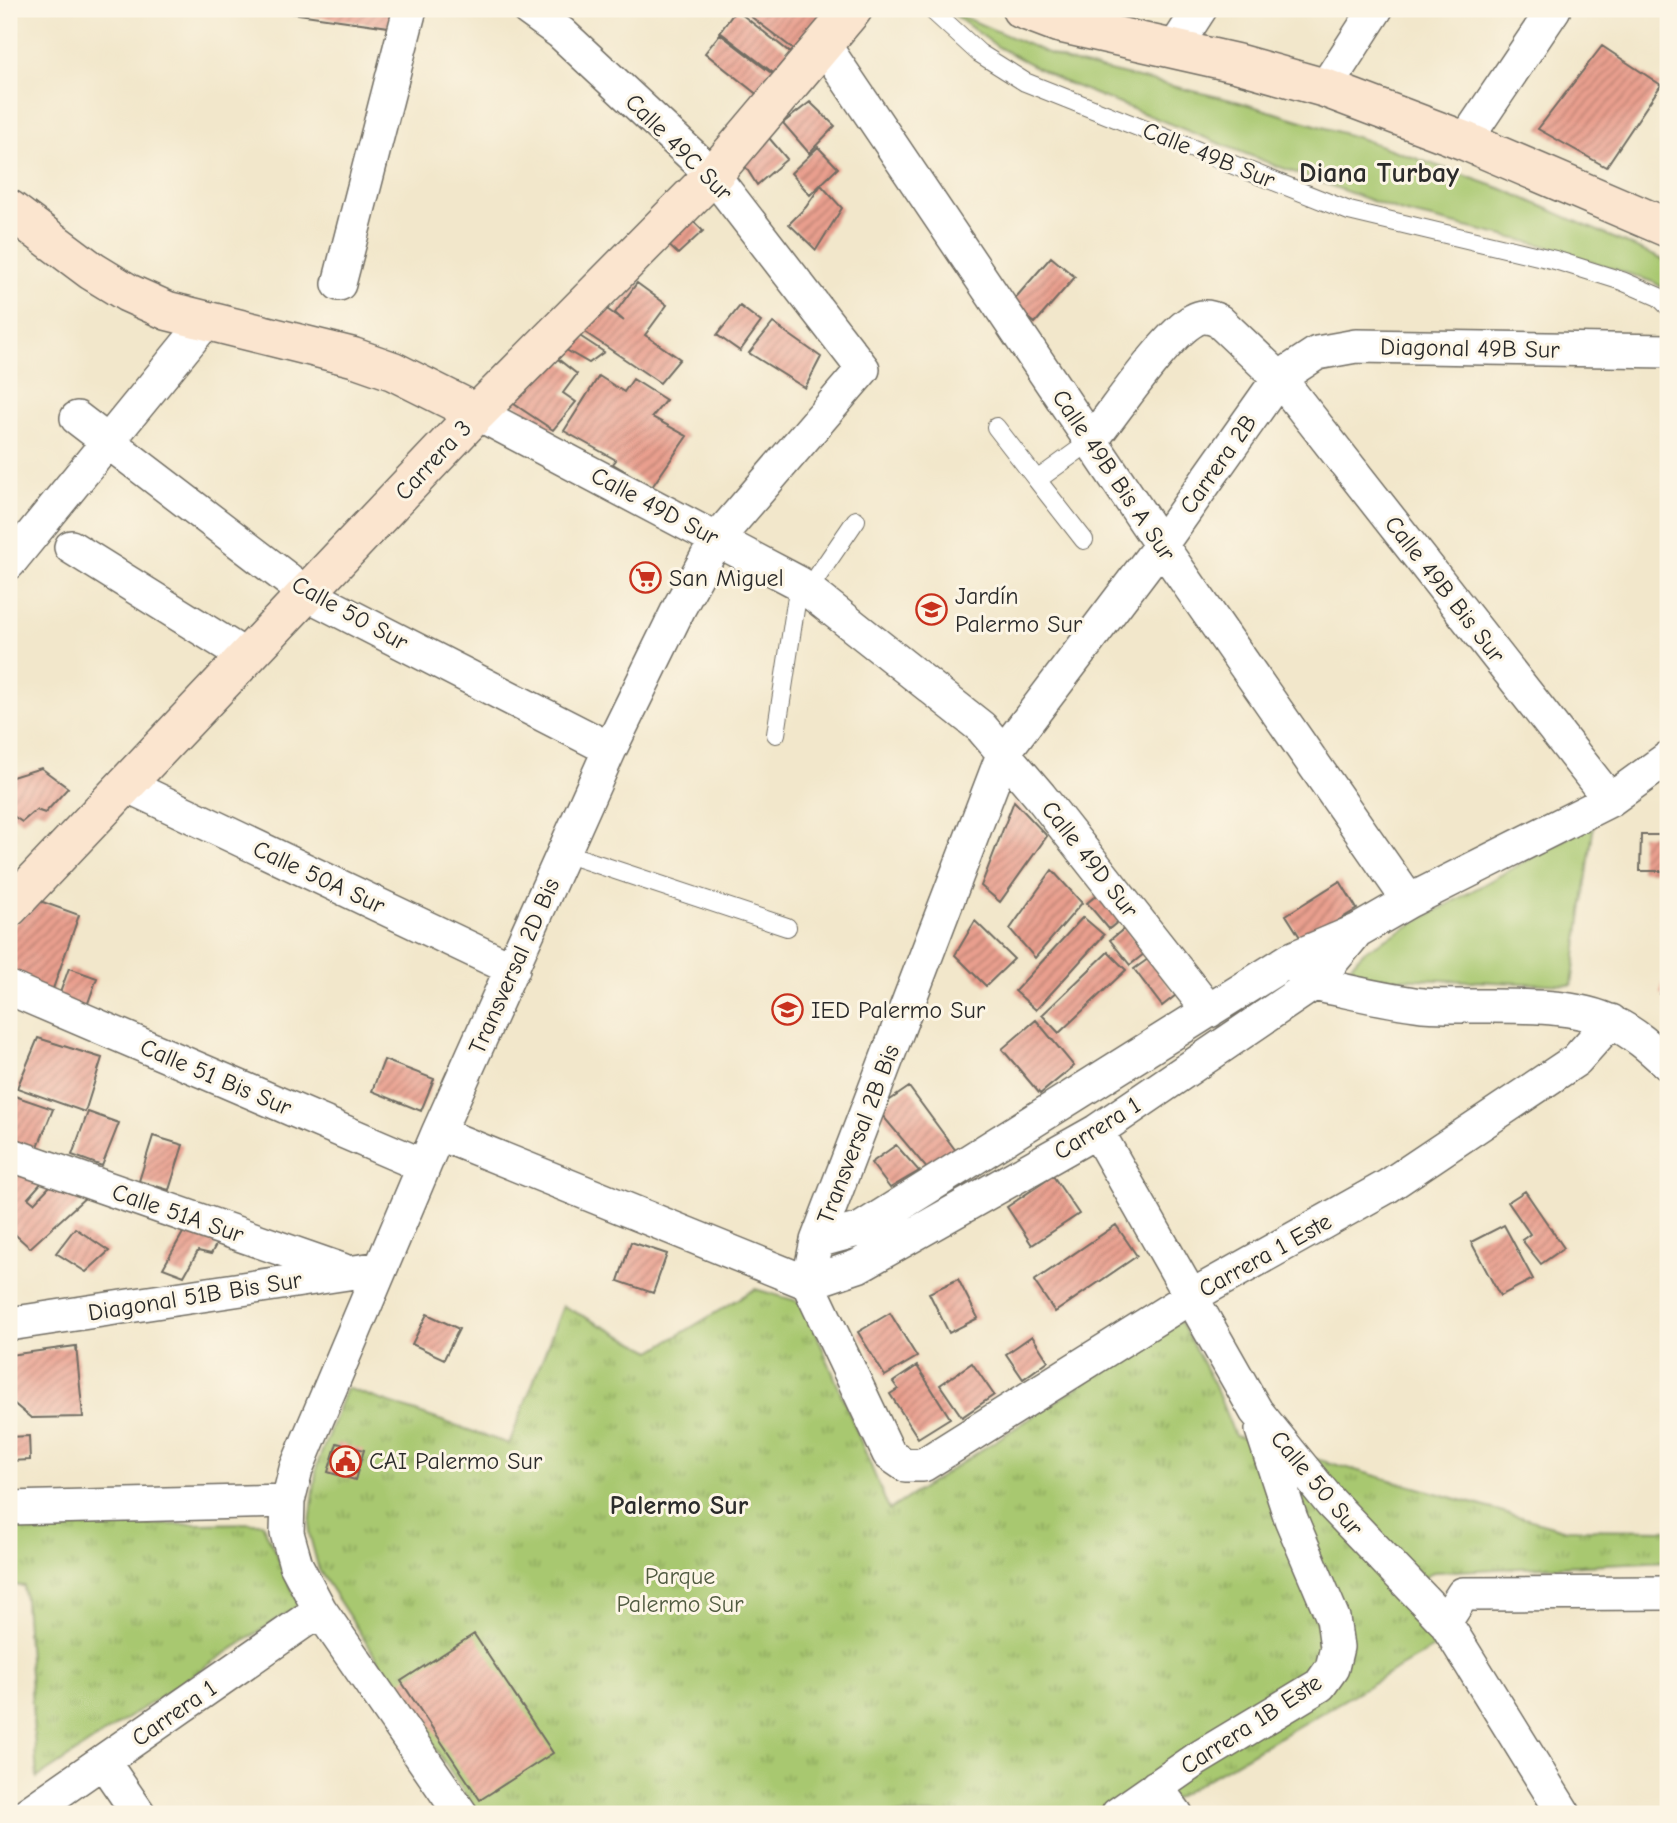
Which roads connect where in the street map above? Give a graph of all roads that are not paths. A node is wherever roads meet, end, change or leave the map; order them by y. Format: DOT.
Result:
graph roads {
  1 [pos="410,9"];
  2 [pos="527,9"];
  3 [pos="853,9"];
  4 [pos="931,9"];
  5 [pos="1200,9"];
  6 [pos="1376,9"];
  7 [pos="1554,9"];
  8 [pos="1025,10"];
  9 [pos="824,45"];
  10 [pos="1174,49"];
  11 [pos="1325,88"];
  12 [pos="1465,141"];
  13 [pos="713,175"];
  14 [pos="9,209"];
  15 [pos="1668,228"];
  16 [pos="339,284"];
  17 [pos="1668,306"];
  18 [pos="207,320"];
  19 [pos="1668,351"];
  20 [pos="863,369"];
  21 [pos="1279,377"];
  22 [pos="477,413"];
  23 [pos="77,418"];
  24 [pos="996,427"];
  25 [pos="108,441"];
  26 [pos="1091,441"];
  27 [pos="1037,480"];
  28 [pos="856,520"];
  29 [pos="717,539"];
  30 [pos="1084,540"];
  31 [pos="1161,545"];
  32 [pos="71,547"];
  33 [pos="9,563"];
  34 [pos="803,586"];
  35 [pos="307,594"];
  36 [pos="247,657"];
  37 [pos="776,734"];
  38 [pos="610,749"];
  39 [pos="1004,752"];
  40 [pos="1668,758"];
  41 [pos="126,785"];
  42 [pos="1668,792"];
  43 [pos="1616,796"];
  44 [pos="564,853"];
  45 [pos="1409,901"];
  46 [pos="9,908"];
  47 [pos="787,927"];
  48 [pos="1357,931"];
  49 [pos="1292,959"];
  50 [pos="513,969"];
  51 [pos="1313,984"];
  52 [pos="9,988"];
  53 [pos="1209,1011"];
  54 [pos="1611,1021"];
  55 [pos="1668,1064"];
  56 [pos="1097,1131"];
  57 [pos="438,1133"];
  58 [pos="9,1154"];
  59 [pos="424,1166"];
  60 [pos="817,1241"];
  61 [pos="381,1268"];
  62 [pos="348,1272"];
  63 [pos="808,1283"];
  64 [pos="1192,1296"];
  65 [pos="9,1324"];
  66 [pos="1256,1412"];
  67 [pos="288,1501"];
  68 [pos="9,1508"];
  69 [pos="1668,1593"];
  70 [pos="320,1610"];
  71 [pos="1445,1622"];
  72 [pos="104,1763"];
  73 [pos="1156,1787"];
  74 [pos="27,1814"];
  75 [pos="139,1814"];
  76 [pos="461,1814"];
  77 [pos="1118,1814"];
  78 [pos="1176,1814"];
  79 [pos="1564,1814"];
  1 -- 16 [label="street"];
  2 -- 13 [label="street, Calle 49C Sur"];
  3 -- 9 [label="street, Carrera 3"];
  4 -- 17 [label="lane, Calle 49B Sur"];
  5 -- 10 [label="street"];
  6 -- 11 [label="street"];
  7 -- 12 [label="street"];
  8 -- 10 [label="street"];
  9 -- 13 [label="street, Carrera 3"];
  9 -- 26 [label="street, Calle 49B Bis A Sur"];
  10 -- 11 [label="street"];
  11 -- 12 [label="street"];
  12 -- 15 [label="street"];
  13 -- 20 [label="street, Calle 49C Sur"];
  13 -- 22 [label="street, Carrera 3"];
  14 -- 18 [label="street, Calle 49D Sur"];
  18 -- 22 [label="street, Calle 49D Sur"];
  18 -- 25 [label="street"];
  19 -- 21 [label="street, Diagonal 49B Sur"];
  20 -- 29 [label="street, Transversal 2D Bis"];
  21 -- 26 [label="street, Calle 49B Bis Sur"];
  21 -- 31 [label="street, Carrera 2B"];
  21 -- 43 [label="street, Calle 49B Bis Sur"];
  22 -- 29 [label="street, Calle 49D Sur"];
  22 -- 35 [label="street, Carrera 3"];
  23 -- 25 [label="street, Calle 50 Sur"];
  24 -- 27 [label="lane"];
  25 -- 33 [label="street"];
  25 -- 35 [label="street, Calle 50 Sur"];
  26 -- 27 [label="lane"];
  26 -- 31 [label="street, Calle 49B Bis A Sur"];
  27 -- 30 [label="lane"];
  28 -- 34 [label="lane"];
  29 -- 34 [label="street, Calle 49D Sur"];
  29 -- 38 [label="street, Transversal 2D Bis"];
  31 -- 39 [label="street, Carrera 2B"];
  31 -- 45 [label="street, Calle 49B Bis A Sur"];
  32 -- 36 [label="street"];
  34 -- 37 [label="lane"];
  34 -- 39 [label="street, Calle 49D Sur"];
  35 -- 36 [label="street, Carrera 3"];
  35 -- 38 [label="street, Calle 50 Sur"];
  36 -- 41 [label="street, Carrera 3"];
  38 -- 44 [label="street, Transversal 2D Bis"];
  39 -- 53 [label="street, Calle 49D Sur"];
  39 -- 60 [label="street, Transversal 2B Bis"];
  40 -- 43 [label="street, Carrera 1"];
  41 -- 46 [label="street, Carrera 3"];
  41 -- 50 [label="street, Calle 50A Sur"];
  42 -- 43 [label="street"];
  43 -- 45 [label="street, Carrera 1"];
  44 -- 47 [label="lane"];
  44 -- 50 [label="street, Transversal 2D Bis"];
  45 -- 48 [label="street, Carrera 1"];
  48 -- 49 [label="street, Carrera 1"];
  48 -- 51 [label="street, Carrera 1"];
  49 -- 51 [label="street"];
  49 -- 53 [label="street, Carrera 1"];
  50 -- 57 [label="street, Transversal 2D Bis"];
  51 -- 54 [label="street"];
  51 -- 56 [label="street, Carrera 1"];
  52 -- 59 [label="street, Calle 51 Bis Sur"];
  53 -- 60 [label="street, Carrera 1"];
  54 -- 55 [label="street"];
  54 -- 64 [label="street, Carrera 1 Este"];
  56 -- 63 [label="street, Carrera 1"];
  56 -- 64 [label="street, Calle 50 Sur"];
  57 -- 59 [label="street, Transversal 2D Bis"];
  57 -- 63 [label="street"];
  58 -- 62 [label="street, Calle 51A Sur"];
  59 -- 61 [label="street, Transversal 2D Bis"];
  60 -- 63 [label="street, Transversal 2B Bis"];
  61 -- 62 [label="street, Diagonal 51B Bis Sur"];
  61 -- 67 [label="street, Transversal 2D Bis"];
  62 -- 65 [label="street, Diagonal 51B Bis Sur"];
  63 -- 64 [label="street, Carrera 1 Este"];
  64 -- 66 [label="street, Calle 50 Sur"];
  66 -- 71 [label="street, Calle 50 Sur"];
  66 -- 73 [label="street, Carrera 1B Este"];
  67 -- 68 [label="street"];
  67 -- 70 [label="street, Transversal 2D Bis"];
  69 -- 71 [label="street"];
  70 -- 72 [label="street, Carrera 1"];
  70 -- 76 [label="street, Transversal 2D Bis"];
  71 -- 79 [label="street, Calle 50 Sur"];
  72 -- 74 [label="street, Carrera 1"];
  72 -- 75 [label="street"];
  73 -- 77 [label="street, Carrera 1B Este"];
  73 -- 78 [label="street"];
}
